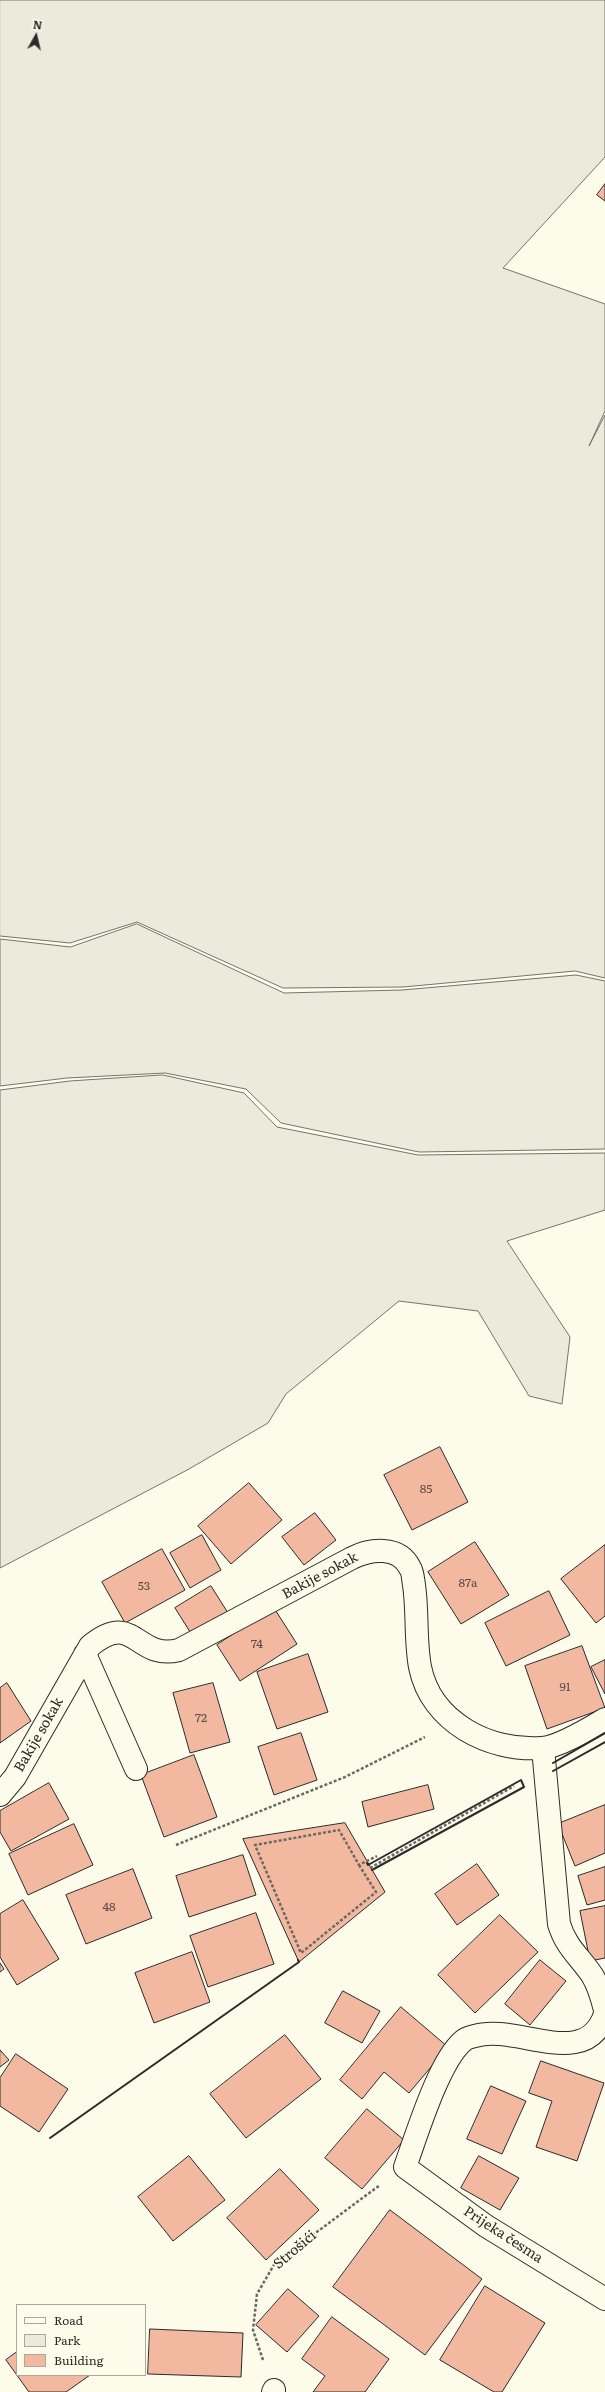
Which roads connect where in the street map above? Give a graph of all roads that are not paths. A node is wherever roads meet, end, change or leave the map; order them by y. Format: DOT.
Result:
graph roads {
  1 [pos="85,1654"];
  2 [pos="605,1719"];
  3 [pos="544,1748"];
  4 [pos="136,1769"];
  5 [pos="0,1795"];
  6 [pos="605,2010"];
  7 [pos="605,2014"];
  8 [pos="605,2298"];
  1 -- 3 [label="street, Bakije sokak"];
  1 -- 4 [label="street"];
  1 -- 5 [label="street, Bakije sokak"];
  2 -- 3 [label="street, Bakije sokak"];
  3 -- 6 [label="street"];
  7 -- 8 [label="street, Prijeka česma"];
}
